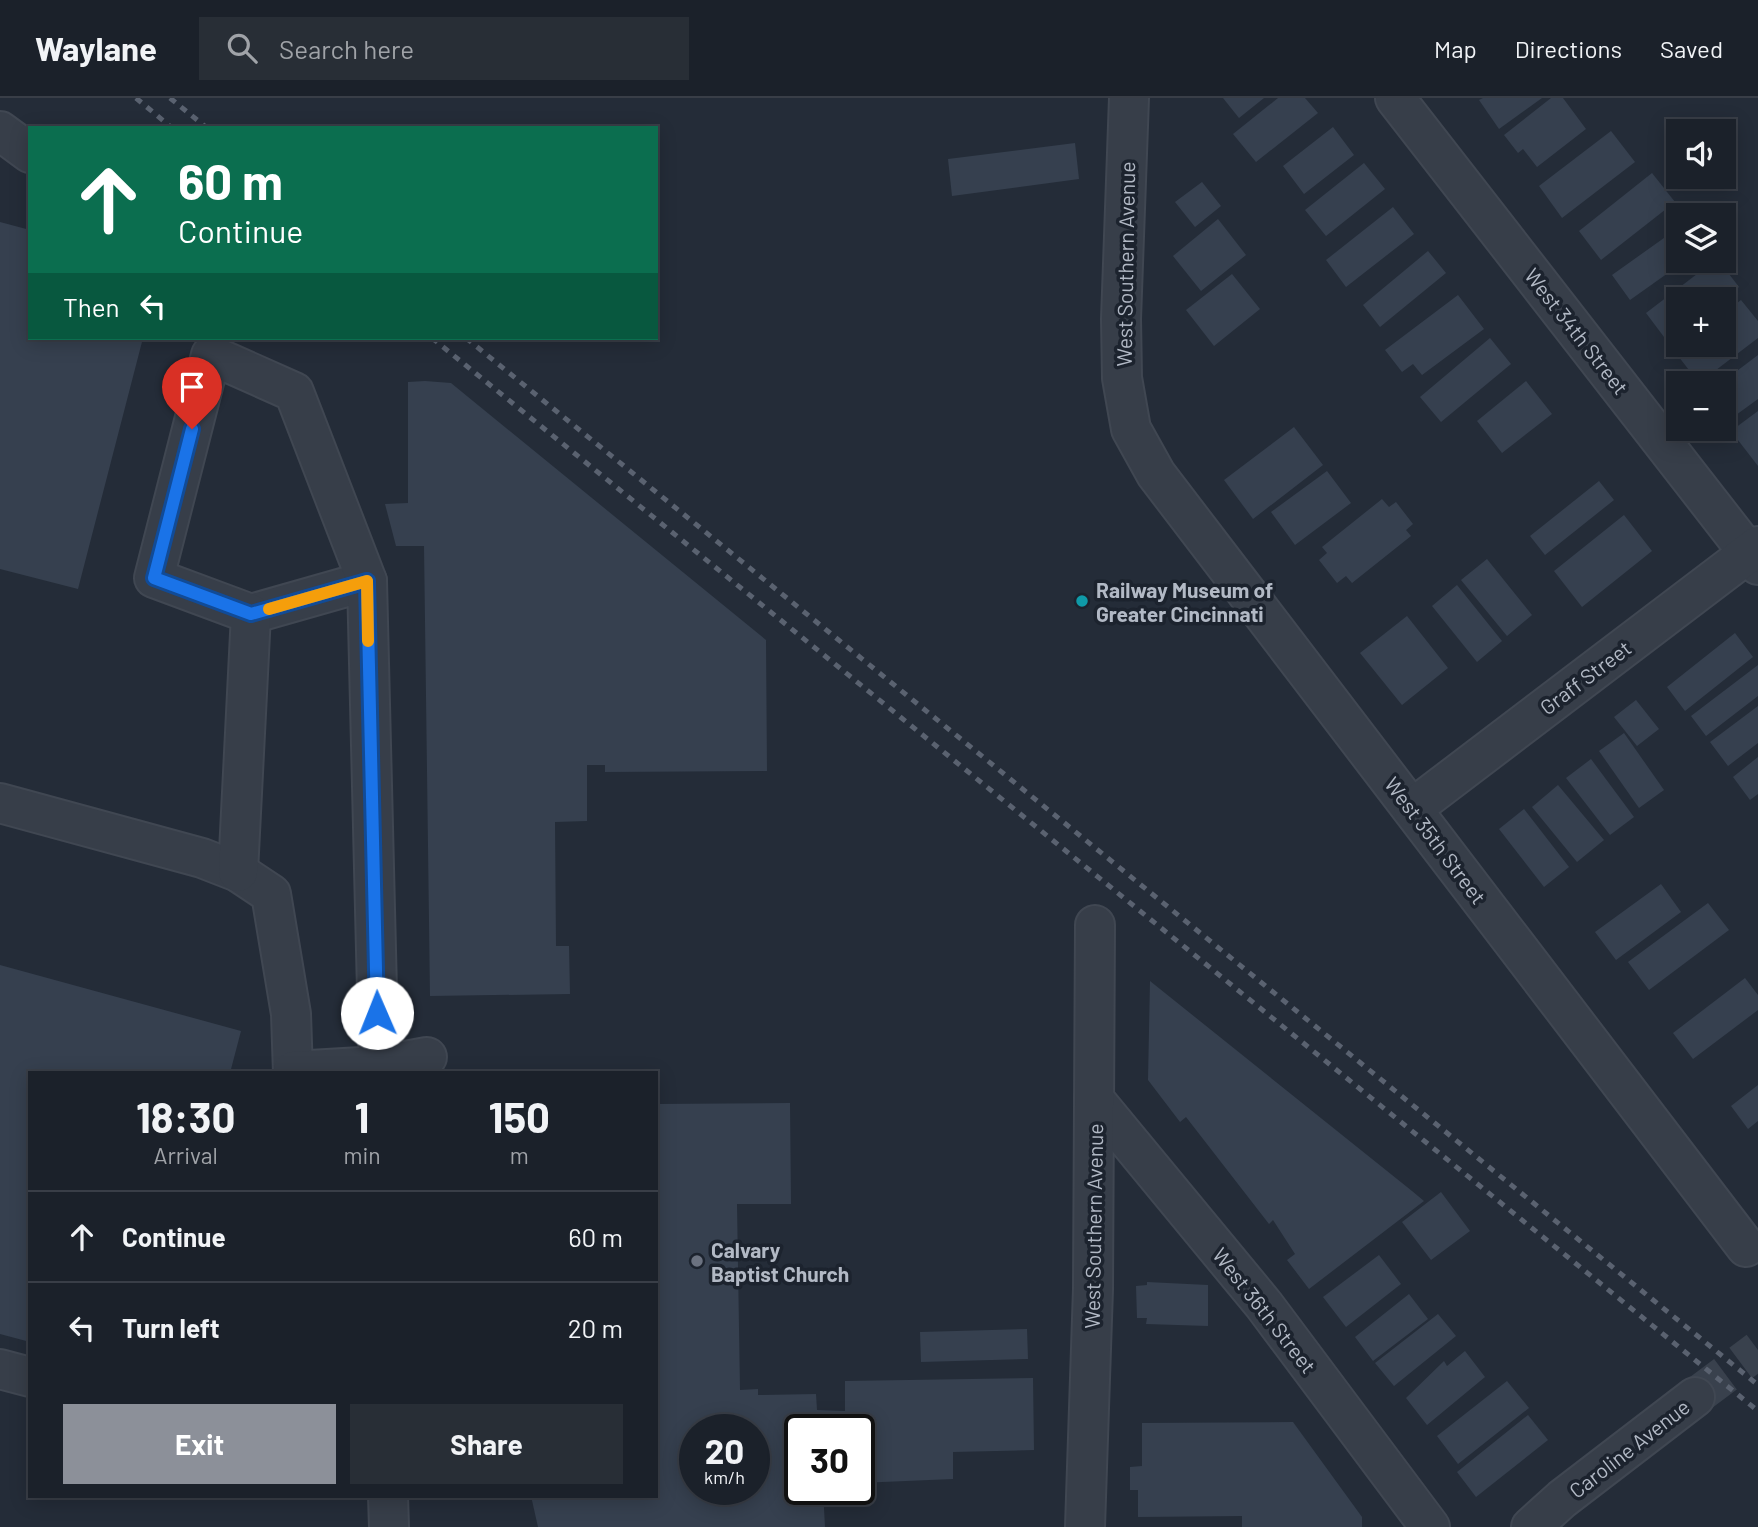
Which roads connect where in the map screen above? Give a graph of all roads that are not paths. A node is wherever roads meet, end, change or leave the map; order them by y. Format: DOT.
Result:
graph roads {
  1 [pos="1129,98"];
  2 [pos="1395,98"];
  3 [pos="0,131"];
  4 [pos="28,152"];
  5 [pos="212,347"];
  6 [pos="1131,429"];
  7 [pos="1755,555"];
  8 [pos="367,581"];
  9 [pos="251,614"];
  10 [pos="0,803"];
  11 [pos="1413,808"];
  12 [pos="238,872"];
  13 [pos="1096,925"];
  14 [pos="427,1057"];
  15 [pos="378,1069"];
  16 [pos="293,1071"];
  17 [pos="321,1071"];
  18 [pos="1094,1099"];
  19 [pos="1746,1247"];
  20 [pos="0,1369"];
  21 [pos="28,1376"];
  22 [pos="1695,1397"];
  23 [pos="388,1498"];
  24 [pos="389,1527"];
  25 [pos="1085,1527"];
  26 [pos="1430,1527"];
  27 [pos="1531,1527"];
  1 -- 6 [label="street, West Southern Avenue"];
  2 -- 7 [label="street, West 34th Street"];
  3 -- 4 [label="street"];
  5 -- 8 [label="street"];
  5 -- 9 [label="street"];
  6 -- 11 [label="street, West 35th Street"];
  7 -- 11 [label="street, Graff Street"];
  8 -- 9 [label="street"];
  8 -- 15 [label="street"];
  9 -- 12 [label="street"];
  10 -- 12 [label="street"];
  11 -- 19 [label="street, West 35th Street"];
  12 -- 16 [label="street"];
  13 -- 18 [label="street, West Southern Avenue"];
  14 -- 15 [label="street"];
  15 -- 17 [label="street"];
  18 -- 25 [label="street, West Southern Avenue"];
  18 -- 26 [label="street, West 36th Street"];
  20 -- 21 [label="street"];
  22 -- 27 [label="street, Caroline Avenue"];
  23 -- 24 [label="street"];
}
